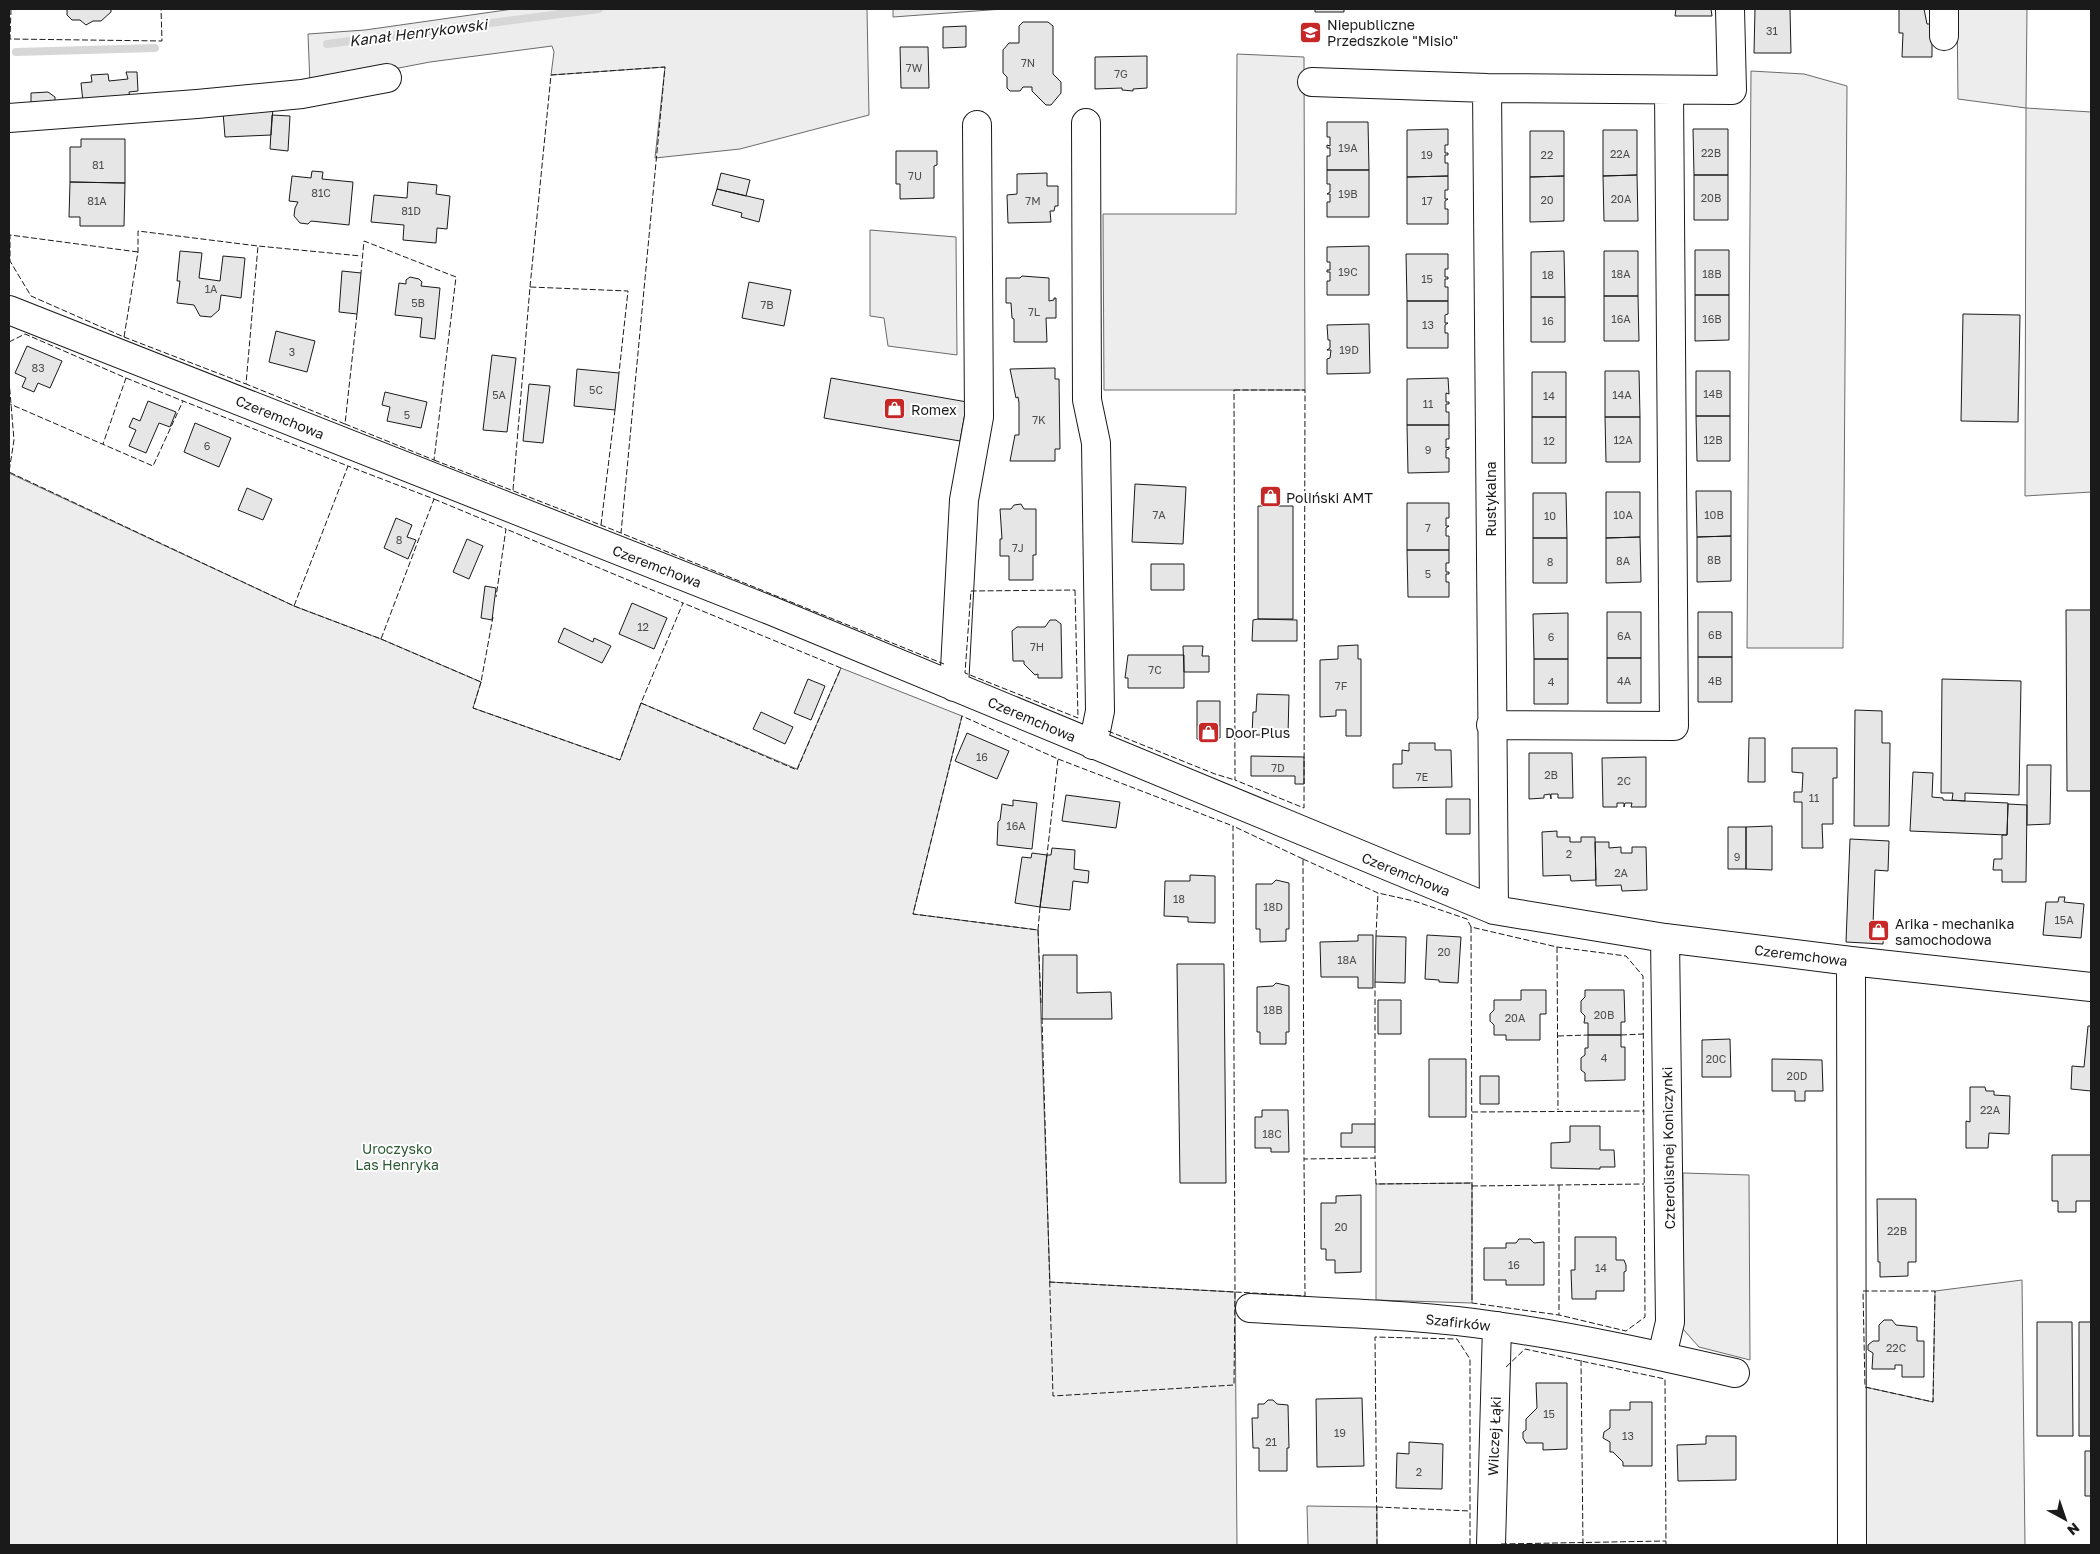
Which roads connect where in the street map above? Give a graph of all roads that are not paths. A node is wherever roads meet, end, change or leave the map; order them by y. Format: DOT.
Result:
graph roads {
  1 [pos="1730,9"];
  2 [pos="1944,9"];
  3 [pos="1944,36"];
  4 [pos="387,78"];
  5 [pos="1312,82"];
  6 [pos="1487,88"];
  7 [pos="1669,90"];
  8 [pos="9,118"];
  9 [pos="1086,123"];
  10 [pos="978,125"];
  11 [pos="9,310"];
  12 [pos="954,687"];
  13 [pos="1492,726"];
  14 [pos="1093,744"];
  15 [pos="1494,910"];
  16 [pos="1665,938"];
  17 [pos="1851,961"];
  18 [pos="2091,987"];
  19 [pos="1250,1308"];
  20 [pos="1497,1326"];
  21 [pos="1662,1356"];
  22 [pos="1734,1373"];
  23 [pos="1491,1545"];
  24 [pos="1852,1545"];
  1 -- 7 [label="street"];
  2 -- 3 [label="street"];
  4 -- 8 [label="street"];
  5 -- 6 [label="street"];
  6 -- 7 [label="street"];
  6 -- 13 [label="street, Rustykalna"];
  7 -- 13 [label="street"];
  9 -- 14 [label="street"];
  10 -- 12 [label="street"];
  11 -- 12 [label="street, Czeremchowa"];
  12 -- 14 [label="street, Czeremchowa"];
  13 -- 15 [label="street, Rustykalna"];
  14 -- 15 [label="street, Czeremchowa"];
  15 -- 16 [label="street, Czeremchowa"];
  16 -- 17 [label="street, Czeremchowa"];
  16 -- 21 [label="street, Czterolistnej Koniczynki"];
  17 -- 18 [label="street, Czeremchowa"];
  17 -- 24 [label="street"];
  19 -- 20 [label="street, Szafirków"];
  20 -- 21 [label="street, Szafirków"];
  20 -- 23 [label="street, Wilczej Łąki"];
  21 -- 22 [label="street, Szafirków"];
}
